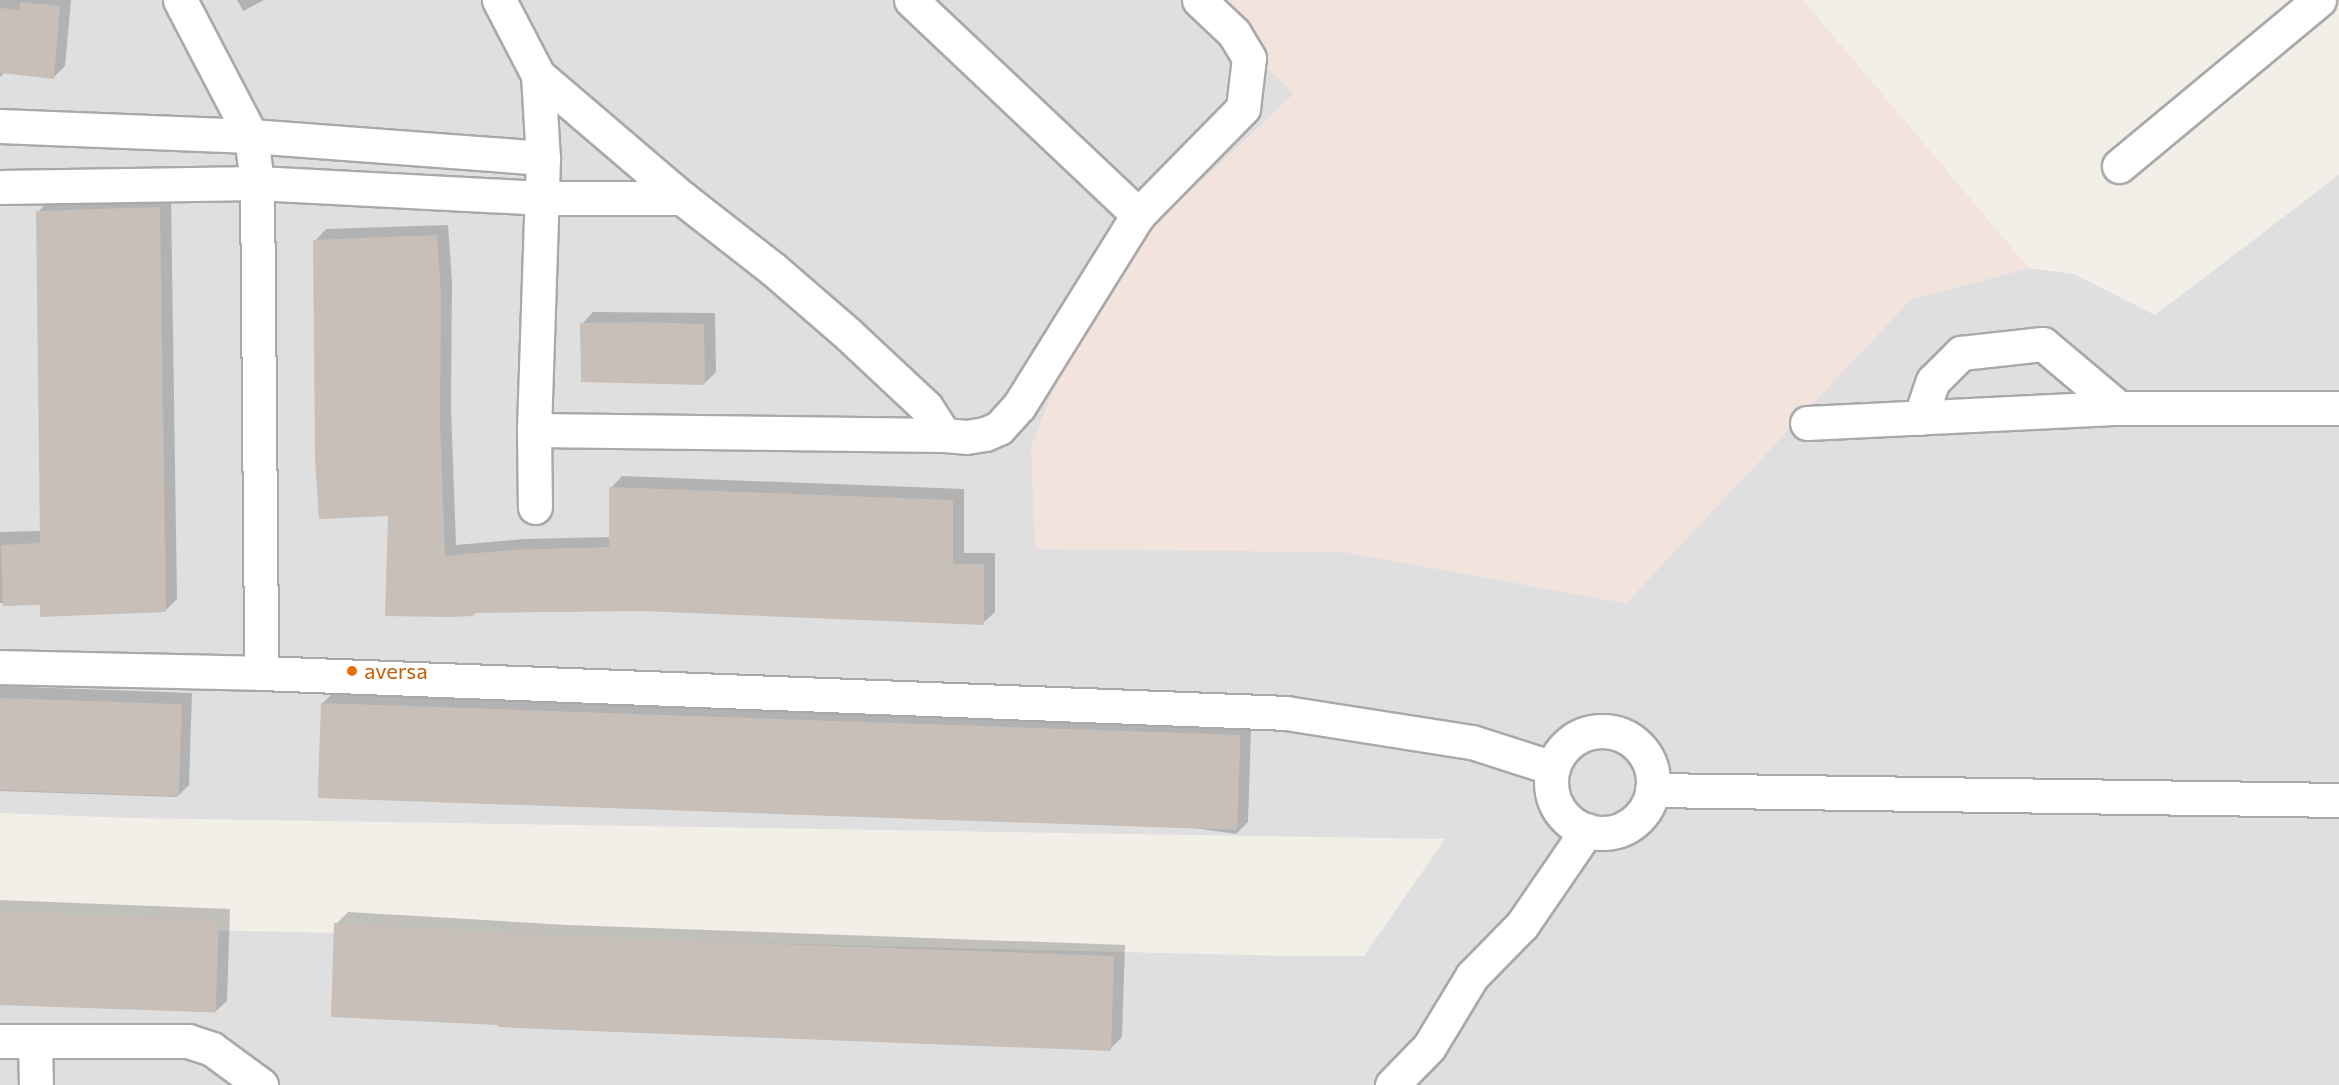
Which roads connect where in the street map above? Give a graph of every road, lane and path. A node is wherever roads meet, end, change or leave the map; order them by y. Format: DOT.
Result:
graph roads {
  1 [pos="180,0"];
  2 [pos="499,0"];
  3 [pos="911,0"];
  4 [pos="1199,0"];
  5 [pos="2319,0"];
  6 [pos="538,75"];
  7 [pos="0,126"];
  8 [pos="251,136"];
  9 [pos="543,158"];
  10 [pos="2119,166"];
  11 [pos="257,183"];
  12 [pos="0,187"];
  13 [pos="541,198"];
  14 [pos="681,198"];
  15 [pos="1138,215"];
  16 [pos="2119,408"];
  17 [pos="2339,408"];
  18 [pos="1920,418"];
  19 [pos="1807,423"];
  20 [pos="534,430"];
  21 [pos="944,435"];
  22 [pos="535,507"];
  23 [pos="0,667"];
  24 [pos="261,673"];
  25 [pos="1553,768"];
  26 [pos="1652,790"];
  27 [pos="2339,800"];
  28 [pos="1587,830"];
  29 [pos="0,1041"];
  30 [pos="35,1042"];
  31 [pos="36,1085"];
  32 [pos="261,1085"];
  33 [pos="1392,1085"];
  1 -- 8 [label="street"];
  2 -- 6 [label="street"];
  3 -- 15 [label="street"];
  4 -- 15 [label="street"];
  5 -- 10 [label="street"];
  6 -- 9 [label="street"];
  6 -- 14 [label="street"];
  7 -- 8 [label="street"];
  8 -- 9 [label="street"];
  8 -- 11 [label="street"];
  9 -- 13 [label="street"];
  11 -- 12 [label="street"];
  11 -- 13 [label="street"];
  11 -- 24 [label="street"];
  13 -- 14 [label="street"];
  13 -- 20 [label="street"];
  14 -- 21 [label="street"];
  15 -- 21 [label="street"];
  16 -- 17 [label="street"];
  16 -- 18 [label="street"];
  16 -- 18 [label="street"];
  18 -- 19 [label="street"];
  20 -- 21 [label="street"];
  20 -- 22 [label="street"];
  23 -- 24 [label="street"];
  24 -- 25 [label="street"];
  25 -- 26 [label="street"];
  25 -- 28 [label="street"];
  26 -- 27 [label="street"];
  26 -- 28 [label="street"];
  28 -- 33 [label="street"];
  29 -- 30 [label="street"];
  30 -- 31 [label="street"];
  30 -- 32 [label="street"];
}
